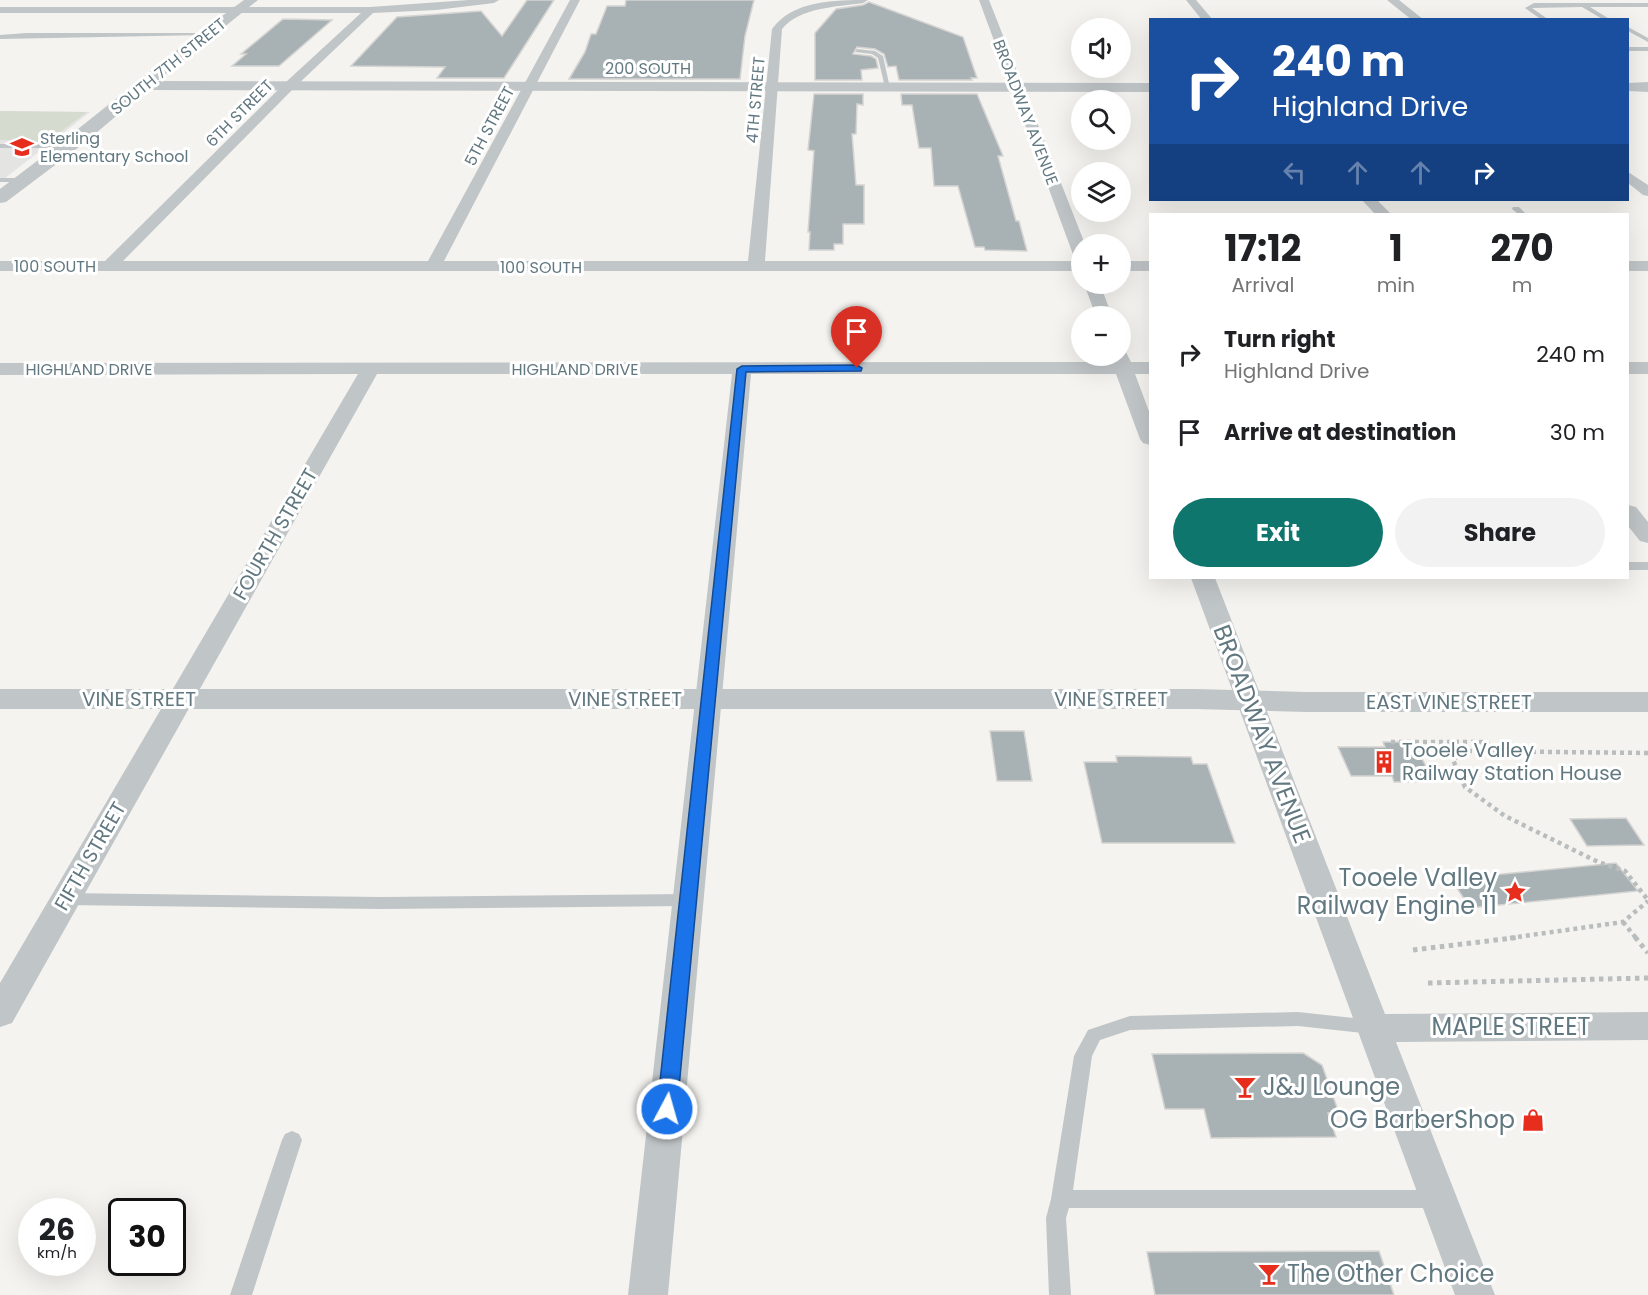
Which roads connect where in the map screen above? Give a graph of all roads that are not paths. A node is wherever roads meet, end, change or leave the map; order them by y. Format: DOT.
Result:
graph roads {
  1 [pos="78,0"];
  2 [pos="494,0"];
  3 [pos="575,0"];
  4 [pos="863,0"];
  5 [pos="984,0"];
  6 [pos="1191,0"];
  7 [pos="1392,0"];
  8 [pos="245,5"];
  9 [pos="1582,5"];
  10 [pos="1648,5"];
  11 [pos="0,10"];
  12 [pos="60,10"];
  13 [pos="370,10"];
  14 [pos="1206,18"];
  15 [pos="1416,18"];
  16 [pos="1544,18"];
  17 [pos="1606,18"];
  18 [pos="1629,30"];
  19 [pos="203,35"];
  20 [pos="0,38"];
  21 [pos="1648,40"];
  22 [pos="1629,49"];
  23 [pos="1648,50"];
  24 [pos="857,51"];
  25 [pos="145,85"];
  26 [pos="290,85"];
  27 [pos="529,86"];
  28 [pos="773,86"];
  29 [pos="888,87"];
  30 [pos="1017,87"];
  31 [pos="1629,87"];
  32 [pos="1648,87"];
  33 [pos="1149,88"];
  34 [pos="4,146"];
  35 [pos="69,146"];
  36 [pos="0,152"];
  37 [pos="1629,177"];
  38 [pos="0,180"];
  39 [pos="23,180"];
  40 [pos="1648,192"];
  41 [pos="0,198"];
  42 [pos="1370,201"];
  43 [pos="1382,213"];
  44 [pos="1073,234"];
  45 [pos="0,266"];
  46 [pos="109,266"];
  47 [pos="1071,266"];
  48 [pos="1131,266"];
  49 [pos="1149,266"];
  50 [pos="1629,266"];
  51 [pos="1648,266"];
  52 [pos="433,267"];
  53 [pos="756,267"];
  54 [pos="1071,363"];
  55 [pos="1131,364"];
  56 [pos="1123,366"];
  57 [pos="1149,368"];
  58 [pos="1629,368"];
  59 [pos="1648,368"];
  60 [pos="0,369"];
  61 [pos="371,369"];
  62 [pos="742,369"];
  63 [pos="1149,436"];
  64 [pos="1629,513"];
  65 [pos="1648,536"];
  66 [pos="1629,566"];
  67 [pos="1648,566"];
  68 [pos="1203,579"];
  69 [pos="0,699"];
  70 [pos="179,699"];
  71 [pos="708,699"];
  72 [pos="1250,701"];
  73 [pos="1648,702"];
  74 [pos="65,899"];
  75 [pos="688,900"];
  76 [pos="0,1013"];
  77 [pos="1648,1026"];
  78 [pos="1374,1028"];
  79 [pos="292,1140"];
  80 [pos="1061,1199"];
  81 [pos="1438,1199"];
  82 [pos="241,1295"];
  83 [pos="648,1295"];
  84 [pos="1060,1295"];
  85 [pos="1475,1295"];
  1 -- 12 [label="street"];
  2 -- 13 [label="street"];
  3 -- 27 [label="street, 5TH STREET"];
  4 -- 28 [label="street, 4TH STREET"];
  5 -- 30 [label="street, BROADWAY AVENUE"];
  6 -- 14 [label="street"];
  7 -- 15 [label="street"];
  8 -- 12 [label="street"];
  8 -- 13 [label="street"];
  8 -- 19 [label="street, SOUTH 7TH STREET"];
  9 -- 10 [label="lane"];
  9 -- 16 [label="lane"];
  9 -- 17 [label="lane"];
  11 -- 12 [label="street"];
  13 -- 26 [label="street, 6TH STREET"];
  18 -- 21 [label="lane"];
  19 -- 20 [label="lane"];
  19 -- 25 [label="street, SOUTH 7TH STREET"];
  22 -- 23 [label="lane"];
  24 -- 29 [label="lane"];
  25 -- 26 [label="street, 200 SOUTH"];
  25 -- 35 [label="street, SOUTH 7TH STREET"];
  26 -- 27 [label="street, 200 SOUTH"];
  26 -- 46 [label="street, 6TH STREET"];
  27 -- 28 [label="street, 200 SOUTH"];
  27 -- 52 [label="street, 5TH STREET"];
  28 -- 29 [label="street, 200 SOUTH"];
  28 -- 53 [label="street, 4TH STREET"];
  29 -- 30 [label="street, 200 SOUTH"];
  30 -- 33 [label="street, 200 SOUTH"];
  30 -- 44 [label="street, BROADWAY AVENUE"];
  31 -- 32 [label="street"];
  34 -- 35 [label="lane"];
  34 -- 36 [label="lane"];
  35 -- 39 [label="street, SOUTH 7TH STREET"];
  37 -- 40 [label="street"];
  38 -- 39 [label="lane"];
  39 -- 41 [label="street, SOUTH 7TH STREET"];
  42 -- 43 [label="street"];
  45 -- 46 [label="street, 100 SOUTH"];
  46 -- 52 [label="street, 100 SOUTH"];
  47 -- 53 [label="street, 100 SOUTH"];
  48 -- 49 [label="street"];
  50 -- 51 [label="street"];
  52 -- 53 [label="street, 100 SOUTH"];
  54 -- 62 [label="street, HIGHLAND DRIVE"];
  55 -- 57 [label="street, HIGHLAND DRIVE"];
  56 -- 63 [label="street"];
  58 -- 59 [label="street"];
  60 -- 61 [label="street, HIGHLAND DRIVE"];
  61 -- 62 [label="street, HIGHLAND DRIVE"];
  61 -- 70 [label="street, FOURTH STREET"];
  62 -- 71 [label="street"];
  64 -- 65 [label="street"];
  66 -- 67 [label="lane"];
  68 -- 72 [label="street, BROADWAY AVENUE"];
  69 -- 70 [label="street, VINE STREET"];
  70 -- 71 [label="street, VINE STREET"];
  70 -- 74 [label="street, FIFTH STREET"];
  71 -- 72 [label="street, VINE STREET"];
  71 -- 75 [label="street"];
  72 -- 73 [label="street, EAST VINE STREET"];
  72 -- 78 [label="street, BROADWAY AVENUE"];
  74 -- 75 [label="lane"];
  74 -- 76 [label="street, FIFTH STREET"];
  75 -- 83 [label="street"];
  77 -- 78 [label="street, MAPLE STREET"];
  78 -- 80 [label="lane"];
  78 -- 81 [label="street, BROADWAY AVENUE"];
  79 -- 82 [label="lane"];
  80 -- 81 [label="lane"];
  80 -- 84 [label="lane"];
  81 -- 85 [label="street, BROADWAY AVENUE"];
}
